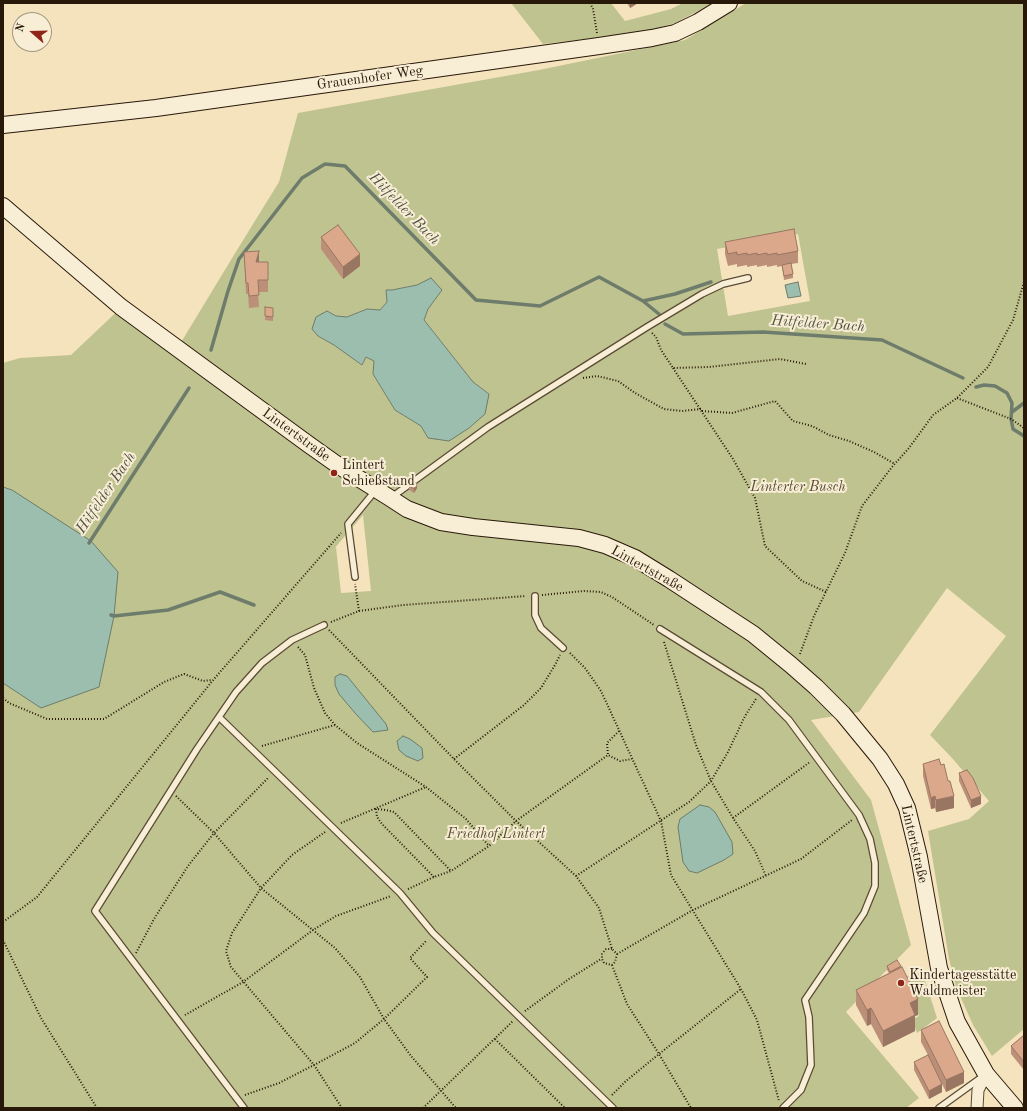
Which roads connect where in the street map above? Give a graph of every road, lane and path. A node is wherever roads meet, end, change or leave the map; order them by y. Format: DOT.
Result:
graph roads {
  1 [pos="590,3"];
  2 [pos="729,3"];
  3 [pos="599,46"];
  4 [pos="3,125"];
  5 [pos="3,206"];
  6 [pos="748,278"];
  7 [pos="1024,282"];
  8 [pos="647,327"];
  9 [pos="806,364"];
  10 [pos="673,368"];
  11 [pos="576,372"];
  12 [pos="957,398"];
  13 [pos="701,410"];
  14 [pos="1024,428"];
  15 [pos="895,464"];
  16 [pos="376,489"];
  17 [pos="390,498"];
  18 [pos="348,524"];
  19 [pos="355,577"];
  20 [pos="826,592"];
  21 [pos="535,596"];
  22 [pos="360,611"];
  23 [pos="324,625"];
  24 [pos="660,629"];
  25 [pos="292,640"];
  26 [pos="564,648"];
  27 [pos="791,665"];
  28 [pos="214,679"];
  29 [pos="761,692"];
  30 [pos="3,698"];
  31 [pos="219,717"];
  32 [pos="335,725"];
  33 [pos="619,731"];
  34 [pos="252,749"];
  35 [pos="816,758"];
  36 [pos="454,759"];
  37 [pos="632,759"];
  38 [pos="274,772"];
  39 [pos="711,781"];
  40 [pos="426,787"];
  41 [pos="171,790"];
  42 [pos="376,809"];
  43 [pos="858,815"];
  44 [pos="733,818"];
  45 [pos="661,821"];
  46 [pos="332,827"];
  47 [pos="214,833"];
  48 [pos="489,846"];
  49 [pos="451,871"];
  50 [pos="576,876"];
  51 [pos="766,876"];
  52 [pos="434,877"];
  53 [pos="262,888"];
  54 [pos="693,910"];
  55 [pos="3,922"];
  56 [pos="434,933"];
  57 [pos="3,940"];
  58 [pos="612,949"];
  59 [pos="617,954"];
  60 [pos="602,959"];
  61 [pos="133,960"];
  62 [pos="612,965"];
  63 [pos="741,989"];
  64 [pos="804,992"];
  65 [pos="805,1000"];
  66 [pos="519,1015"];
  67 [pos="384,1019"];
  68 [pos="495,1039"];
  69 [pos="659,1054"];
  70 [pos="314,1065"];
  71 [pos="986,1074"];
  72 [pos="440,1091"];
  73 [pos="236,1098"];
  74 [pos="606,1101"];
  75 [pos="778,1101"];
  76 [pos="97,1108"];
  77 [pos="244,1108"];
  78 [pos="342,1108"];
  79 [pos="423,1108"];
  80 [pos="456,1108"];
  81 [pos="566,1108"];
  82 [pos="613,1108"];
  83 [pos="691,1108"];
  84 [pos="783,1108"];
  85 [pos="939,1108"];
  86 [pos="977,1108"];
  87 [pos="1016,1108"];
  1 -- 3 [label="path"];
  2 -- 3 [label="main road, Grauenhofer Weg"];
  3 -- 4 [label="main road, Grauenhofer Weg"];
  5 -- 16 [label="main road, Lintertstraße"];
  6 -- 8 [label="lane"];
  7 -- 12 [label="path"];
  8 -- 10 [label="path"];
  8 -- 11 [label="lane"];
  9 -- 10 [label="path"];
  10 -- 13 [label="path"];
  11 -- 13 [label="path"];
  11 -- 17 [label="lane"];
  12 -- 14 [label="path"];
  12 -- 15 [label="path"];
  13 -- 15 [label="path"];
  13 -- 20 [label="path"];
  15 -- 20 [label="path"];
  16 -- 17 [label="main road, Lintertstraße"];
  16 -- 18 [label="lane"];
  17 -- 27 [label="main road, Lintertstraße"];
  18 -- 19 [label="lane"];
  18 -- 28 [label="path"];
  19 -- 22 [label="path"];
  20 -- 27 [label="path"];
  21 -- 22 [label="path"];
  21 -- 24 [label="path"];
  21 -- 26 [label="lane"];
  22 -- 23 [label="path"];
  23 -- 25 [label="lane"];
  23 -- 36 [label="path"];
  24 -- 29 [label="lane"];
  24 -- 39 [label="path"];
  25 -- 31 [label="lane"];
  25 -- 32 [label="path"];
  26 -- 33 [label="path"];
  26 -- 36 [label="path"];
  27 -- 71 [label="main road, Lintertstraße"];
  28 -- 30 [label="path"];
  28 -- 55 [label="path"];
  29 -- 35 [label="lane"];
  29 -- 39 [label="path"];
  31 -- 34 [label="lane"];
  31 -- 41 [label="lane"];
  32 -- 34 [label="path"];
  32 -- 40 [label="path"];
  33 -- 37 [label="path"];
  33 -- 37 [label="path"];
  34 -- 38 [label="lane"];
  35 -- 43 [label="lane"];
  35 -- 44 [label="path"];
  36 -- 50 [label="path"];
  37 -- 45 [label="path"];
  38 -- 46 [label="lane"];
  38 -- 47 [label="path"];
  39 -- 44 [label="path"];
  39 -- 45 [label="path"];
  40 -- 42 [label="path"];
  40 -- 48 [label="path"];
  41 -- 47 [label="path"];
  41 -- 61 [label="lane"];
  42 -- 46 [label="path"];
  42 -- 49 [label="path"];
  42 -- 52 [label="path"];
  43 -- 51 [label="path"];
  43 -- 65 [label="lane"];
  44 -- 51 [label="path"];
  45 -- 50 [label="path"];
  45 -- 54 [label="path"];
  46 -- 53 [label="path"];
  46 -- 56 [label="lane"];
  47 -- 53 [label="path"];
  47 -- 61 [label="path"];
  50 -- 58 [label="path"];
  51 -- 54 [label="path"];
  53 -- 67 [label="path"];
  53 -- 70 [label="path"];
  54 -- 59 [label="path"];
  54 -- 63 [label="path"];
  56 -- 66 [label="lane"];
  56 -- 67 [label="path"];
  57 -- 76 [label="path"];
  58 -- 59 [label="path"];
  58 -- 60 [label="path"];
  59 -- 62 [label="path"];
  60 -- 62 [label="path"];
  60 -- 66 [label="path"];
  61 -- 73 [label="lane"];
  62 -- 69 [label="path"];
  63 -- 69 [label="path"];
  63 -- 75 [label="path"];
  64 -- 65 [label="lane"];
  65 -- 84 [label="lane"];
  66 -- 68 [label="path"];
  66 -- 74 [label="lane"];
  67 -- 70 [label="path"];
  67 -- 72 [label="path"];
  68 -- 72 [label="path"];
  68 -- 81 [label="path"];
  69 -- 74 [label="path"];
  69 -- 83 [label="path"];
  70 -- 73 [label="path"];
  70 -- 78 [label="path"];
  71 -- 85 [label="lane"];
  71 -- 86 [label="street"];
  71 -- 87 [label="main road, Lintertstraße"];
  72 -- 79 [label="path"];
  72 -- 80 [label="path"];
  73 -- 77 [label="lane"];
  74 -- 82 [label="lane"];
}
